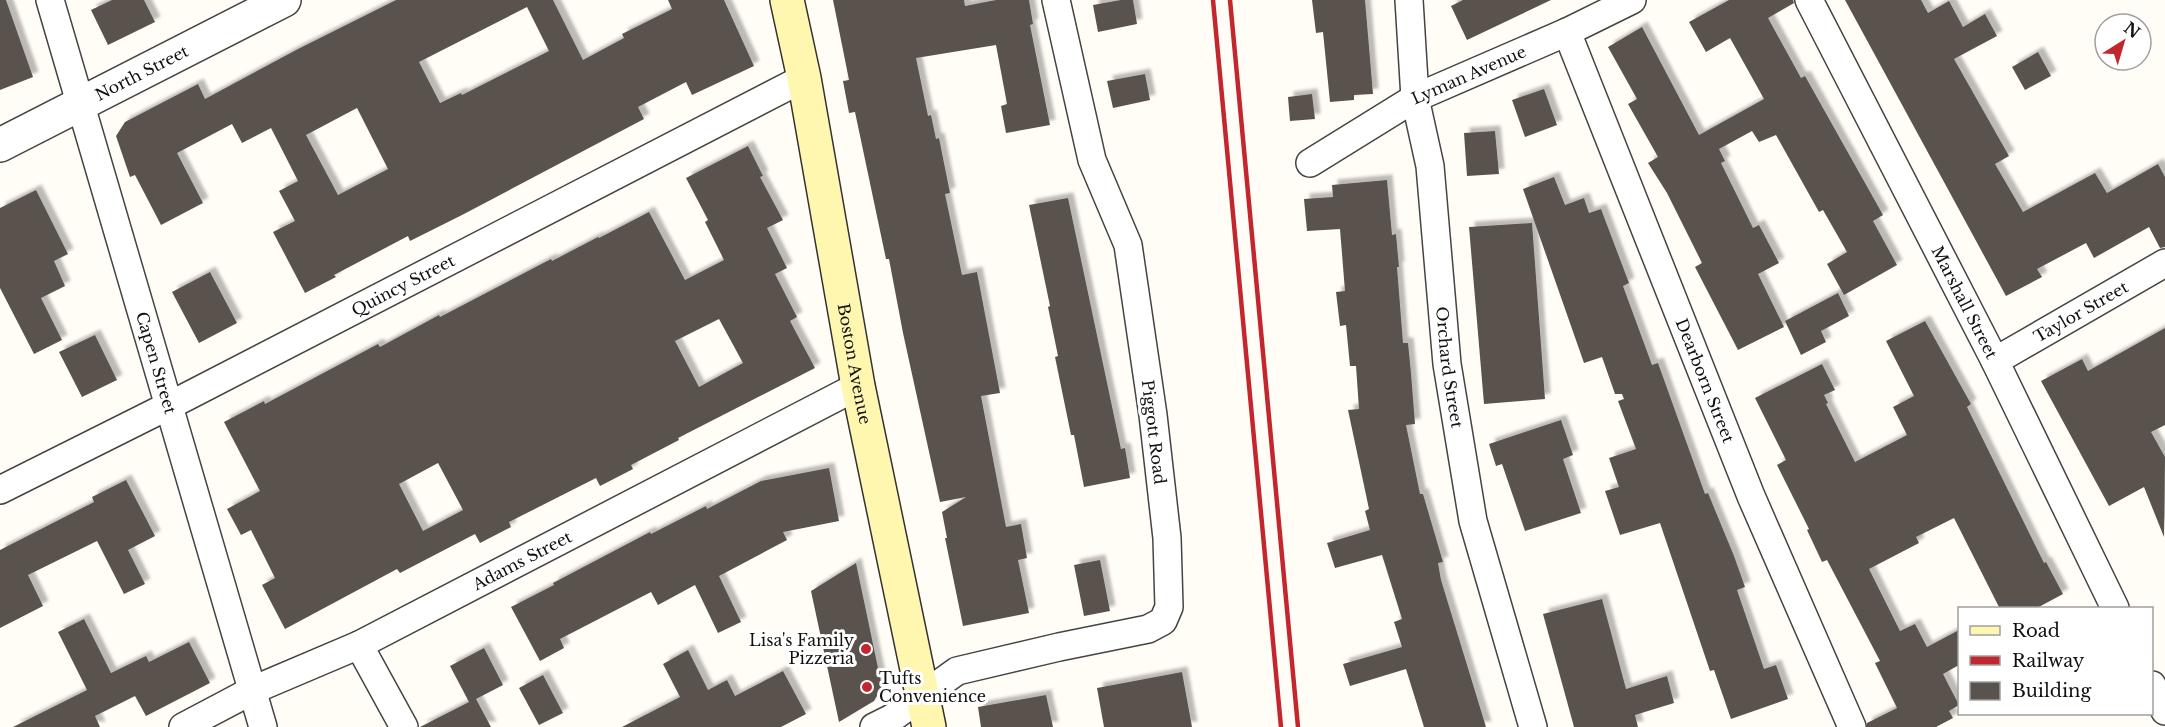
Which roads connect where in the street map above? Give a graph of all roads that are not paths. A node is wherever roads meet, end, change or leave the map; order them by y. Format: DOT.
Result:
graph roads {
  1 [pos="50,0"];
  2 [pos="284,0"];
  3 [pos="787,0"];
  4 [pos="1056,0"];
  5 [pos="1409,0"];
  6 [pos="1632,0"];
  7 [pos="1809,0"];
  8 [pos="1567,32"];
  9 [pos="804,78"];
  10 [pos="1415,98"];
  11 [pos="80,103"];
  12 [pos="0,145"];
  13 [pos="1310,163"];
  14 [pos="2165,263"];
  15 [pos="1995,361"];
  16 [pos="858,386"];
  17 [pos="169,406"];
  18 [pos="0,490"];
  19 [pos="2114,607"];
  20 [pos="359,645"];
  21 [pos="2153,689"];
  22 [pos="253,690"];
  23 [pos="922,695"];
  24 [pos="2165,711"];
  25 [pos="183,727"];
  26 [pos="263,727"];
  27 [pos="404,727"];
  28 [pos="874,727"];
  29 [pos="929,727"];
  30 [pos="1533,727"];
  31 [pos="1852,727"];
  1 -- 11 [label="street, Capen Street"];
  2 -- 11 [label="street, North Street"];
  3 -- 9 [label="main road, Boston Avenue"];
  4 -- 23 [label="street, Piggott Road"];
  5 -- 10 [label="street, Orchard Street"];
  6 -- 8 [label="street, Lyman Avenue"];
  7 -- 15 [label="street, Marshall Street"];
  8 -- 10 [label="street, Lyman Avenue"];
  8 -- 31 [label="street, Dearborn Street"];
  9 -- 16 [label="main road, Boston Avenue"];
  9 -- 17 [label="street, Quincy Street"];
  10 -- 13 [label="street, Lyman Avenue"];
  10 -- 30 [label="street, Orchard Street"];
  11 -- 12 [label="street, North Street"];
  11 -- 17 [label="street, Capen Street"];
  14 -- 15 [label="street, Taylor Street"];
  15 -- 19 [label="street, Marshall Street"];
  16 -- 20 [label="street, Adams Street"];
  16 -- 23 [label="main road, Boston Avenue"];
  17 -- 18 [label="street, Quincy Street"];
  17 -- 22 [label="street, Capen Street"];
  20 -- 22 [label="street, Adams Street"];
  20 -- 27 [label="street"];
  21 -- 24 [label="street"];
  22 -- 25 [label="street, Adams Street"];
  22 -- 26 [label="street, Capen Street"];
  23 -- 28 [label="street, Piggott Road"];
  23 -- 29 [label="main road, Boston Avenue"];
}
